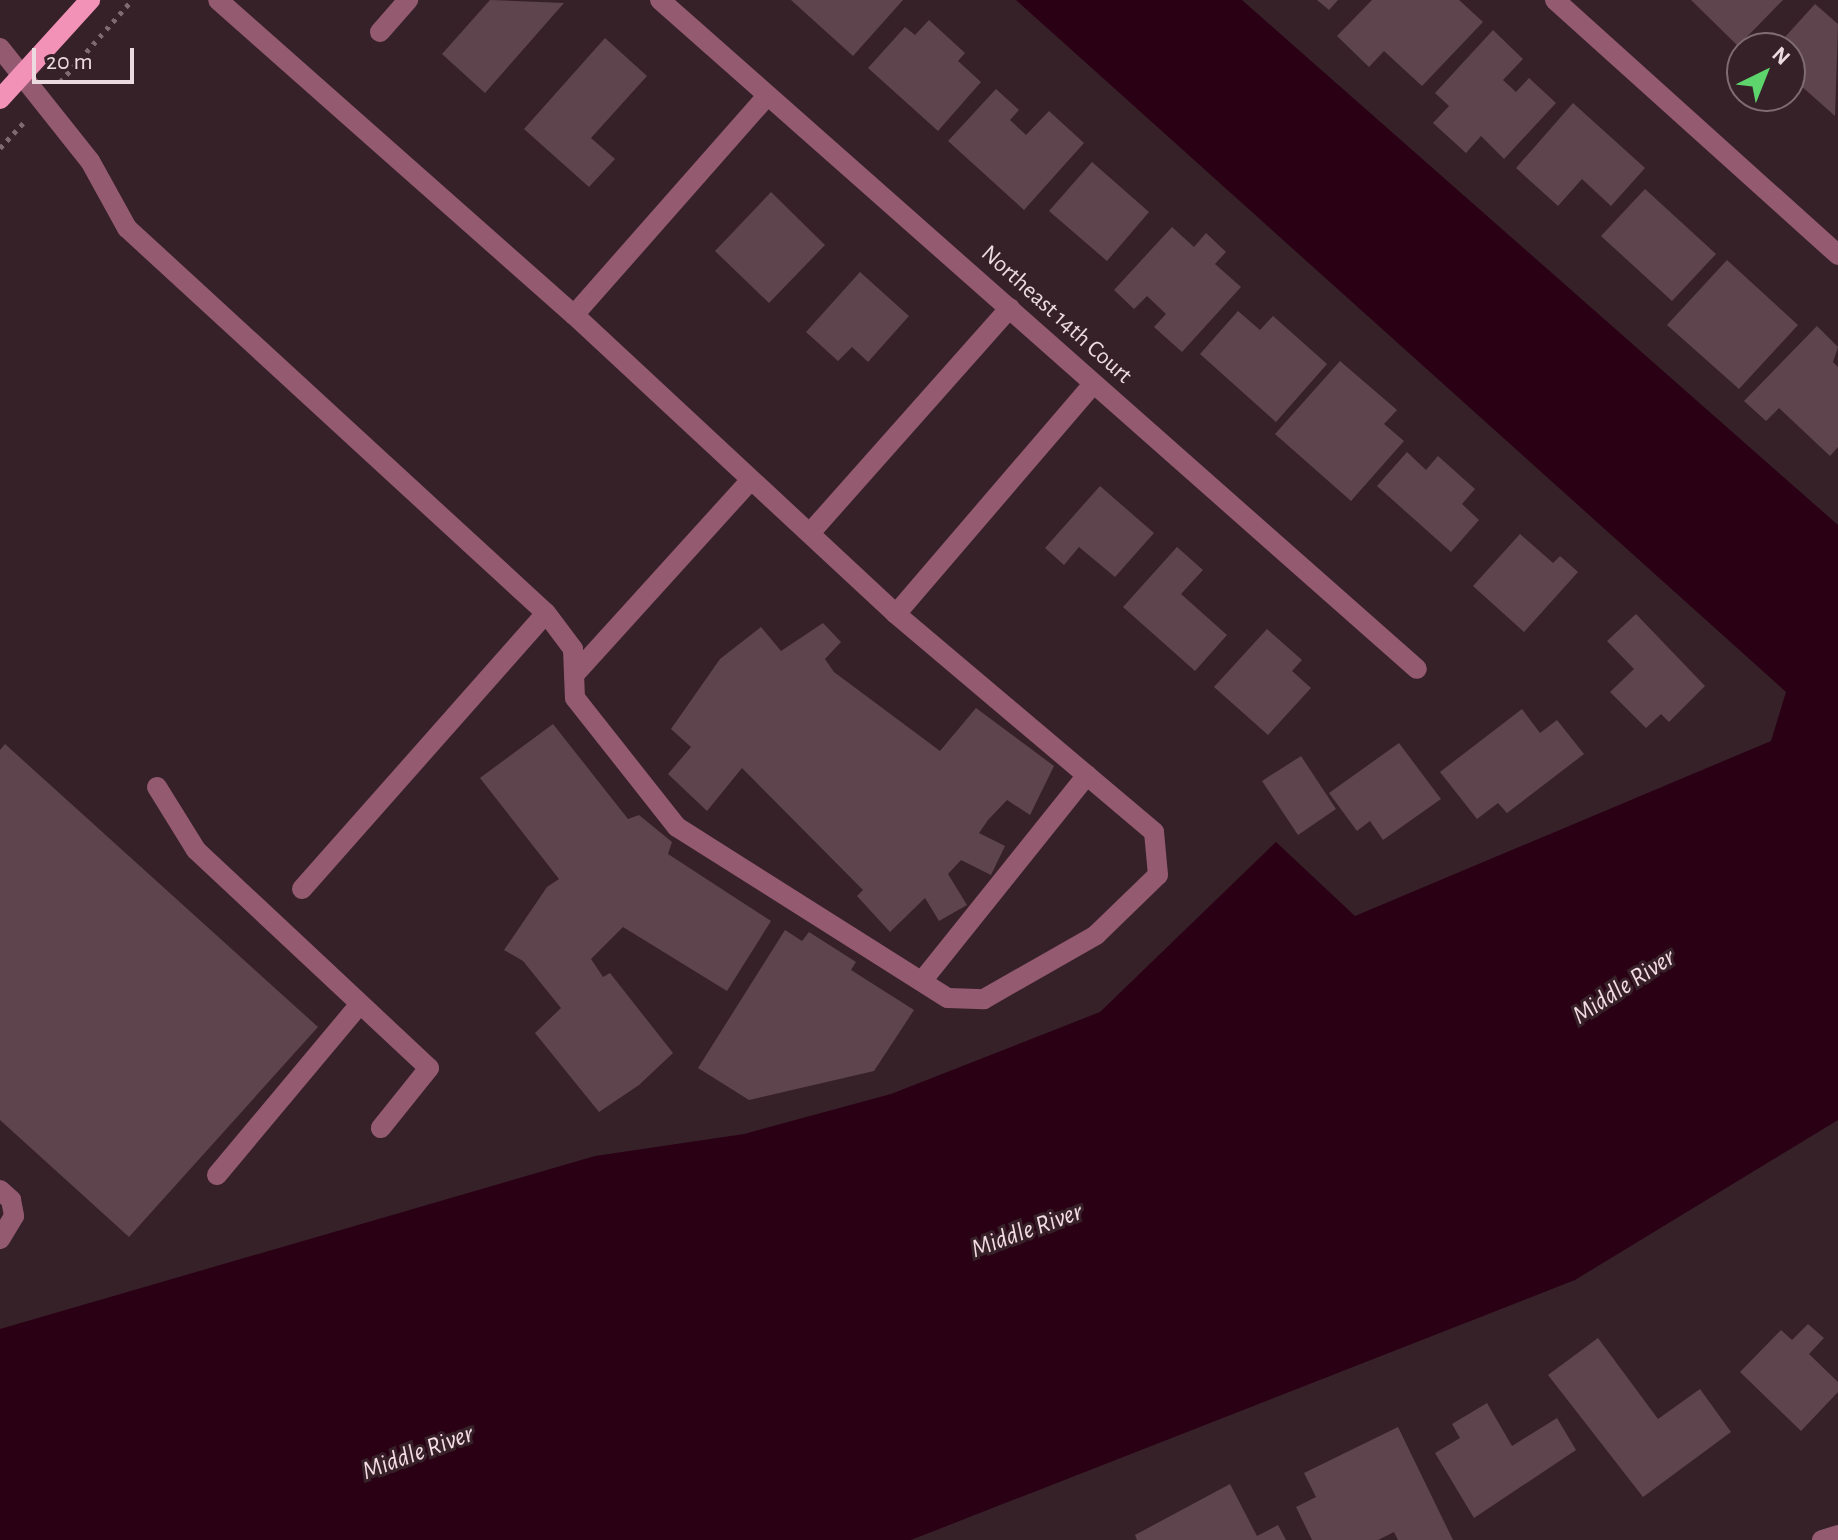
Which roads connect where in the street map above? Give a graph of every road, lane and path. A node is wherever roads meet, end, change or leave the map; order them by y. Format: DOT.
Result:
graph roads {
  1 [pos="90,0"];
  2 [pos="132,0"];
  3 [pos="218,0"];
  4 [pos="408,0"];
  5 [pos="660,0"];
  6 [pos="1555,0"];
  7 [pos="380,32"];
  8 [pos="0,48"];
  9 [pos="23,73"];
  10 [pos="766,97"];
  11 [pos="0,99"];
  12 [pos="43,100"];
  13 [pos="0,148"];
  14 [pos="1838,255"];
  15 [pos="1010,308"];
  16 [pos="574,315"];
  17 [pos="1093,384"];
  18 [pos="751,480"];
  19 [pos="810,533"];
  20 [pos="546,613"];
  21 [pos="896,614"];
  22 [pos="1417,669"];
  23 [pos="574,675"];
  24 [pos="1087,775"];
  25 [pos="157,787"];
  26 [pos="302,889"];
  27 [pos="922,981"];
  28 [pos="360,1004"];
  29 [pos="381,1128"];
  30 [pos="217,1175"];
  31 [pos="0,1190"];
  32 [pos="0,1239"];
  33 [pos="1838,1535"];
  34 [pos="1822,1540"];
  1 -- 9 [label="main road"];
  2 -- 12 [label="path"];
  3 -- 16 [label="street"];
  4 -- 7 [label="street"];
  5 -- 10 [label="street, Northeast 14th Court"];
  6 -- 14 [label="street"];
  8 -- 9 [label="street"];
  9 -- 11 [label="main road"];
  9 -- 12 [label="street"];
  10 -- 15 [label="street, Northeast 14th Court"];
  10 -- 16 [label="street"];
  12 -- 13 [label="path"];
  12 -- 20 [label="street"];
  15 -- 17 [label="street, Northeast 14th Court"];
  15 -- 19 [label="street"];
  16 -- 18 [label="street"];
  17 -- 21 [label="street"];
  17 -- 22 [label="street, Northeast 14th Court"];
  18 -- 19 [label="street"];
  18 -- 23 [label="street"];
  19 -- 21 [label="street"];
  20 -- 23 [label="street"];
  20 -- 26 [label="street"];
  21 -- 24 [label="street"];
  23 -- 27 [label="street"];
  24 -- 27 [label="street"];
  24 -- 27 [label="street"];
  25 -- 28 [label="street"];
  28 -- 29 [label="street"];
  28 -- 30 [label="street"];
  31 -- 32 [label="street"];
  33 -- 34 [label="street"];
}
